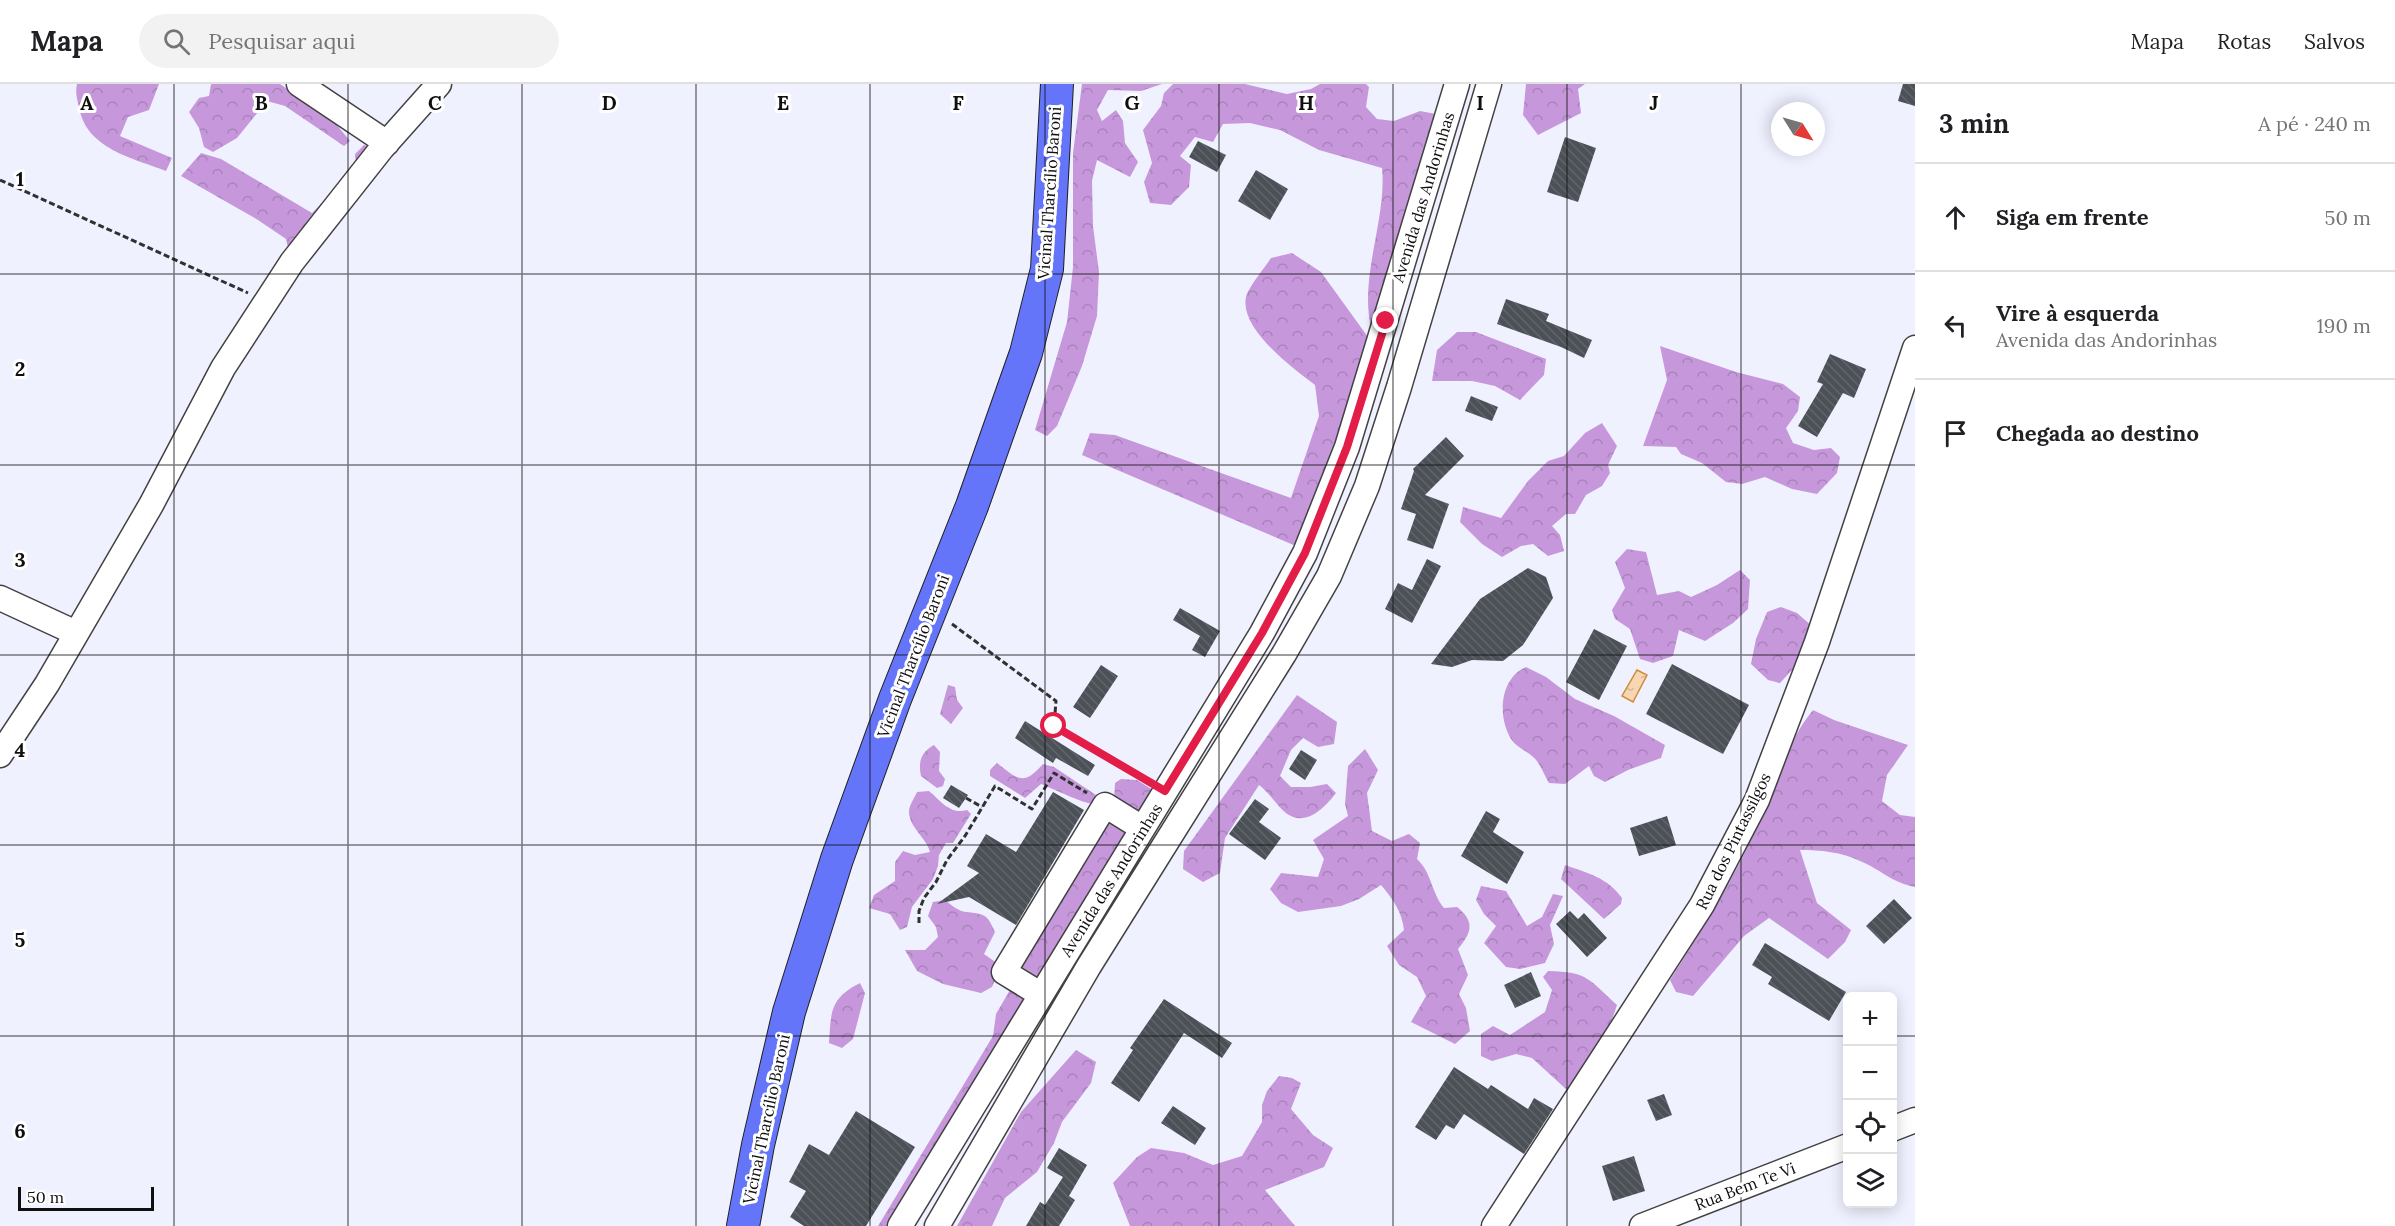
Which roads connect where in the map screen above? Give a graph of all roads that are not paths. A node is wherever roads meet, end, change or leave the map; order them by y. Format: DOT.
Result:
graph roads {
  1 [pos="299,84"];
  2 [pos="439,84"];
  3 [pos="1058,84"];
  4 [pos="1457,84"];
  5 [pos="1489,84"];
  6 [pos="387,143"];
  7 [pos="1915,348"];
  8 [pos="0,598"];
  9 [pos="76,633"];
  10 [pos="0,755"];
  11 [pos="1142,828"];
  12 [pos="1040,994"];
  13 [pos="1915,1120"];
  14 [pos="1897,1127"];
  15 [pos="1843,1148"];
  16 [pos="743,1226"];
  17 [pos="900,1226"];
  18 [pos="937,1226"];
  19 [pos="1494,1226"];
  20 [pos="1642,1226"];
  1 -- 6 [label="street"];
  2 -- 6 [label="street"];
  3 -- 16 [label="main road, Vicinal Tharcílio Baroni"];
  4 -- 11 [label="street, Avenida das Andorinhas"];
  5 -- 18 [label="street, Avenida das Andorinhas"];
  6 -- 9 [label="street"];
  7 -- 19 [label="street, Rua dos Pintassilgos"];
  8 -- 9 [label="street"];
  9 -- 10 [label="street"];
  11 -- 12 [label="street, Avenida das Andorinhas"];
  11 -- 12 [label="street"];
  12 -- 17 [label="street, Avenida das Andorinhas"];
  13 -- 14 [label="street"];
  15 -- 20 [label="street, Rua Bem Te Vi"];
}
